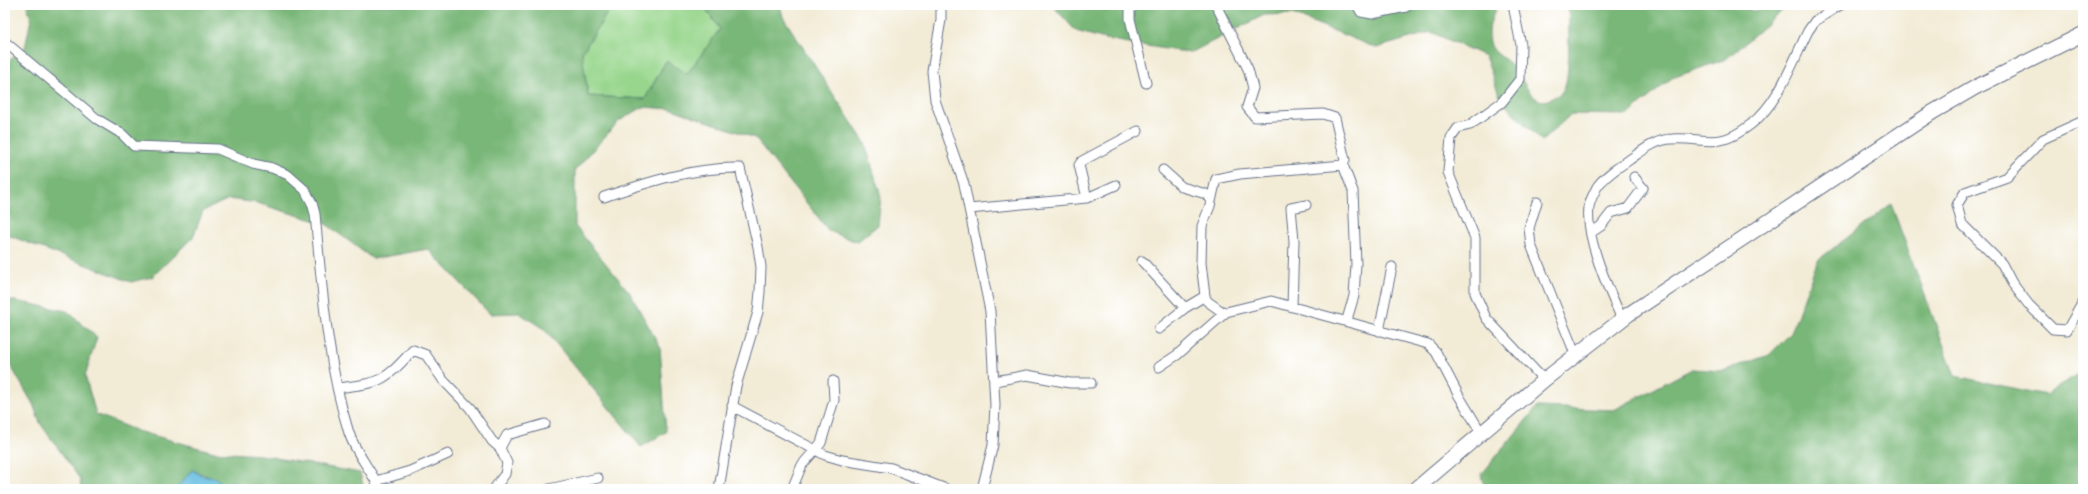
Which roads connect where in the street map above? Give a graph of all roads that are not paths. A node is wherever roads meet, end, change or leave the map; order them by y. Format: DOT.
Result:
graph roads {
  1 [pos="942,5"];
  2 [pos="1134,5"];
  3 [pos="1216,5"];
  4 [pos="1357,5"];
  5 [pos="1513,5"];
  6 [pos="1840,5"];
  7 [pos="1406,7"];
  8 [pos="2083,34"];
  9 [pos="5,42"];
  10 [pos="1146,83"];
  11 [pos="2083,121"];
  12 [pos="1138,131"];
  13 [pos="1343,165"];
  14 [pos="1163,170"];
  15 [pos="1634,177"];
  16 [pos="1116,185"];
  17 [pos="604,197"];
  18 [pos="1087,198"];
  19 [pos="1211,201"];
  20 [pos="1537,202"];
  21 [pos="1306,205"];
  22 [pos="969,209"];
  23 [pos="1592,232"];
  24 [pos="1142,262"];
  25 [pos="1392,267"];
  26 [pos="1205,296"];
  27 [pos="2083,302"];
  28 [pos="1292,307"];
  29 [pos="1185,308"];
  30 [pos="1226,312"];
  31 [pos="1622,319"];
  32 [pos="1348,322"];
  33 [pos="1160,329"];
  34 [pos="1379,331"];
  35 [pos="1576,356"];
  36 [pos="1159,367"];
  37 [pos="1544,380"];
  38 [pos="833,381"];
  39 [pos="994,381"];
  40 [pos="1091,384"];
  41 [pos="338,388"];
  42 [pos="732,406"];
  43 [pos="545,424"];
  44 [pos="1482,434"];
  45 [pos="500,448"];
  46 [pos="815,451"];
  47 [pos="448,454"];
  48 [pos="598,478"];
  49 [pos="378,485"];
  50 [pos="494,489"];
  51 [pos="549,489"];
  52 [pos="719,489"];
  53 [pos="792,489"];
  54 [pos="946,489"];
  55 [pos="982,489"];
  56 [pos="1416,489"];
  1 -- 22 [label="street"];
  2 -- 10 [label="street"];
  3 -- 13 [label="street"];
  4 -- 7 [label="street"];
  5 -- 37 [label="street"];
  6 -- 23 [label="street"];
  8 -- 31 [label="main road"];
  9 -- 41 [label="street"];
  11 -- 27 [label="street"];
  12 -- 18 [label="street"];
  13 -- 19 [label="street"];
  13 -- 32 [label="street"];
  14 -- 19 [label="street"];
  15 -- 23 [label="street"];
  16 -- 18 [label="street"];
  17 -- 42 [label="street"];
  18 -- 22 [label="street"];
  19 -- 26 [label="street"];
  20 -- 35 [label="street"];
  21 -- 28 [label="street"];
  22 -- 39 [label="street"];
  23 -- 31 [label="street"];
  24 -- 29 [label="street"];
  25 -- 34 [label="street"];
  26 -- 29 [label="street"];
  26 -- 30 [label="street"];
  28 -- 30 [label="street"];
  28 -- 32 [label="street"];
  29 -- 33 [label="street"];
  30 -- 36 [label="street"];
  31 -- 35 [label="main road"];
  32 -- 34 [label="street"];
  34 -- 44 [label="street"];
  35 -- 37 [label="main road"];
  37 -- 44 [label="main road"];
  38 -- 46 [label="street"];
  39 -- 40 [label="street"];
  39 -- 55 [label="street"];
  41 -- 45 [label="street"];
  41 -- 49 [label="street"];
  42 -- 46 [label="street"];
  42 -- 52 [label="street"];
  43 -- 45 [label="street"];
  44 -- 56 [label="main road"];
  45 -- 50 [label="street"];
  46 -- 53 [label="street"];
  46 -- 54 [label="street"];
  47 -- 49 [label="street"];
  48 -- 51 [label="street"];
}
